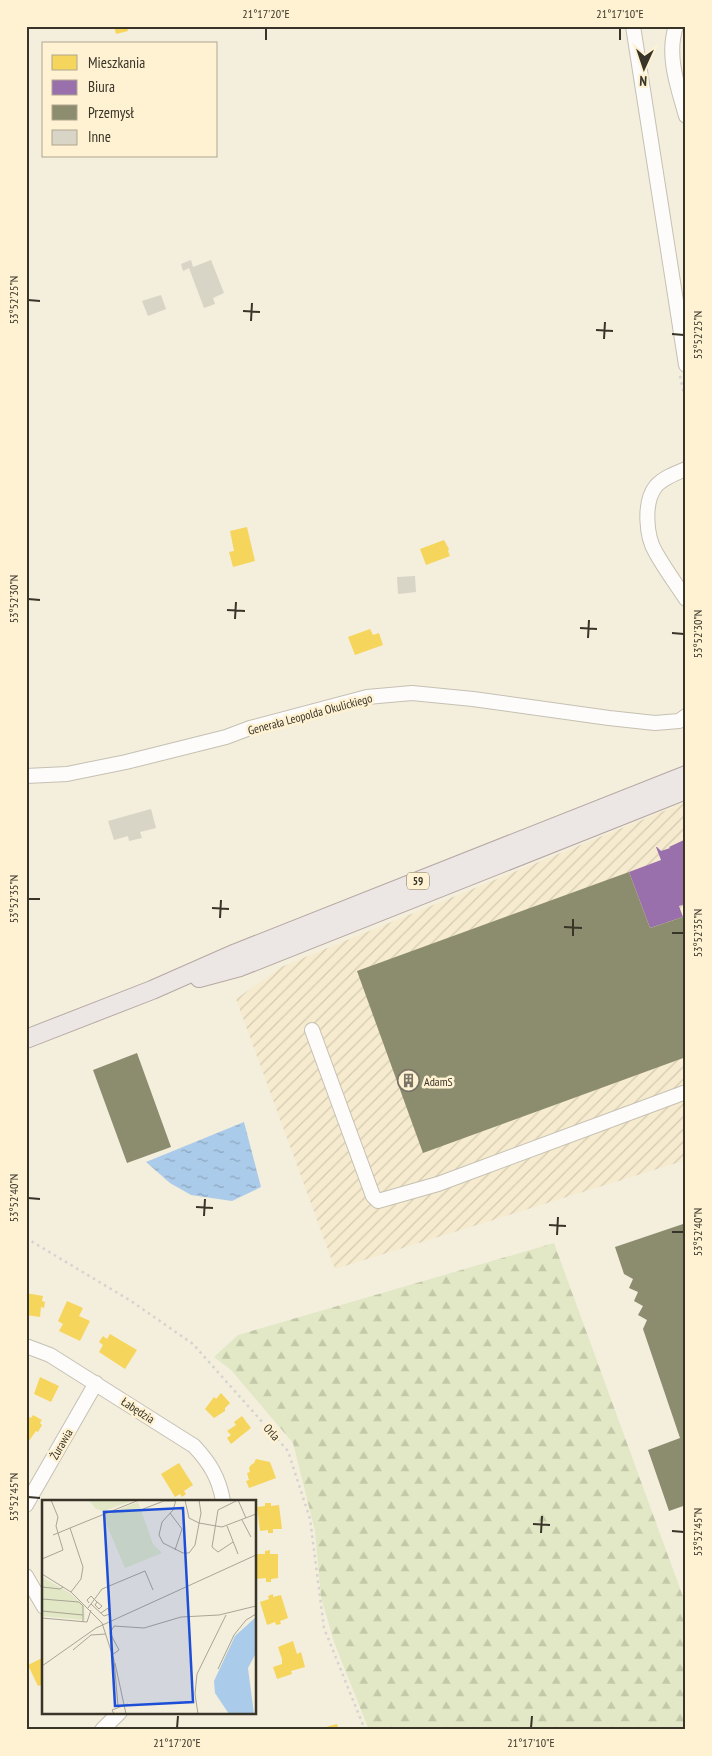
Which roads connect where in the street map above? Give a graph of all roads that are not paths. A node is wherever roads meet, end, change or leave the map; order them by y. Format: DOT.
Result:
graph roads {
  1 [pos="633,26"];
  2 [pos="676,26"];
  3 [pos="686,116"];
  4 [pos="686,365"];
  5 [pos="686,470"];
  6 [pos="686,599"];
  7 [pos="686,716"];
  8 [pos="686,775"];
  9 [pos="26,776"];
  10 [pos="686,790"];
  11 [pos="152,990"];
  12 [pos="312,1030"];
  13 [pos="26,1040"];
  14 [pos="686,1092"];
  15 [pos="26,1346"];
  16 [pos="96,1383"];
  17 [pos="223,1500"];
  18 [pos="26,1505"];
  19 [pos="26,1576"];
  20 [pos="42,1604"];
  21 [pos="116,1714"];
  22 [pos="102,1730"];
  1 -- 4 [label="street"];
  2 -- 3 [label="street"];
  5 -- 6 [label="street"];
  7 -- 9 [label="street, Generała Leopolda Okulickiego"];
  8 -- 11 [label="main road, 59"];
  10 -- 11 [label="main road, 59"];
  11 -- 13 [label="main road, 59"];
  12 -- 14 [label="street"];
  15 -- 16 [label="street, Łabędzia"];
  16 -- 17 [label="street, Łabędzia"];
  16 -- 18 [label="street, Żurawia"];
  19 -- 20 [label="street"];
  21 -- 22 [label="street"];
}
